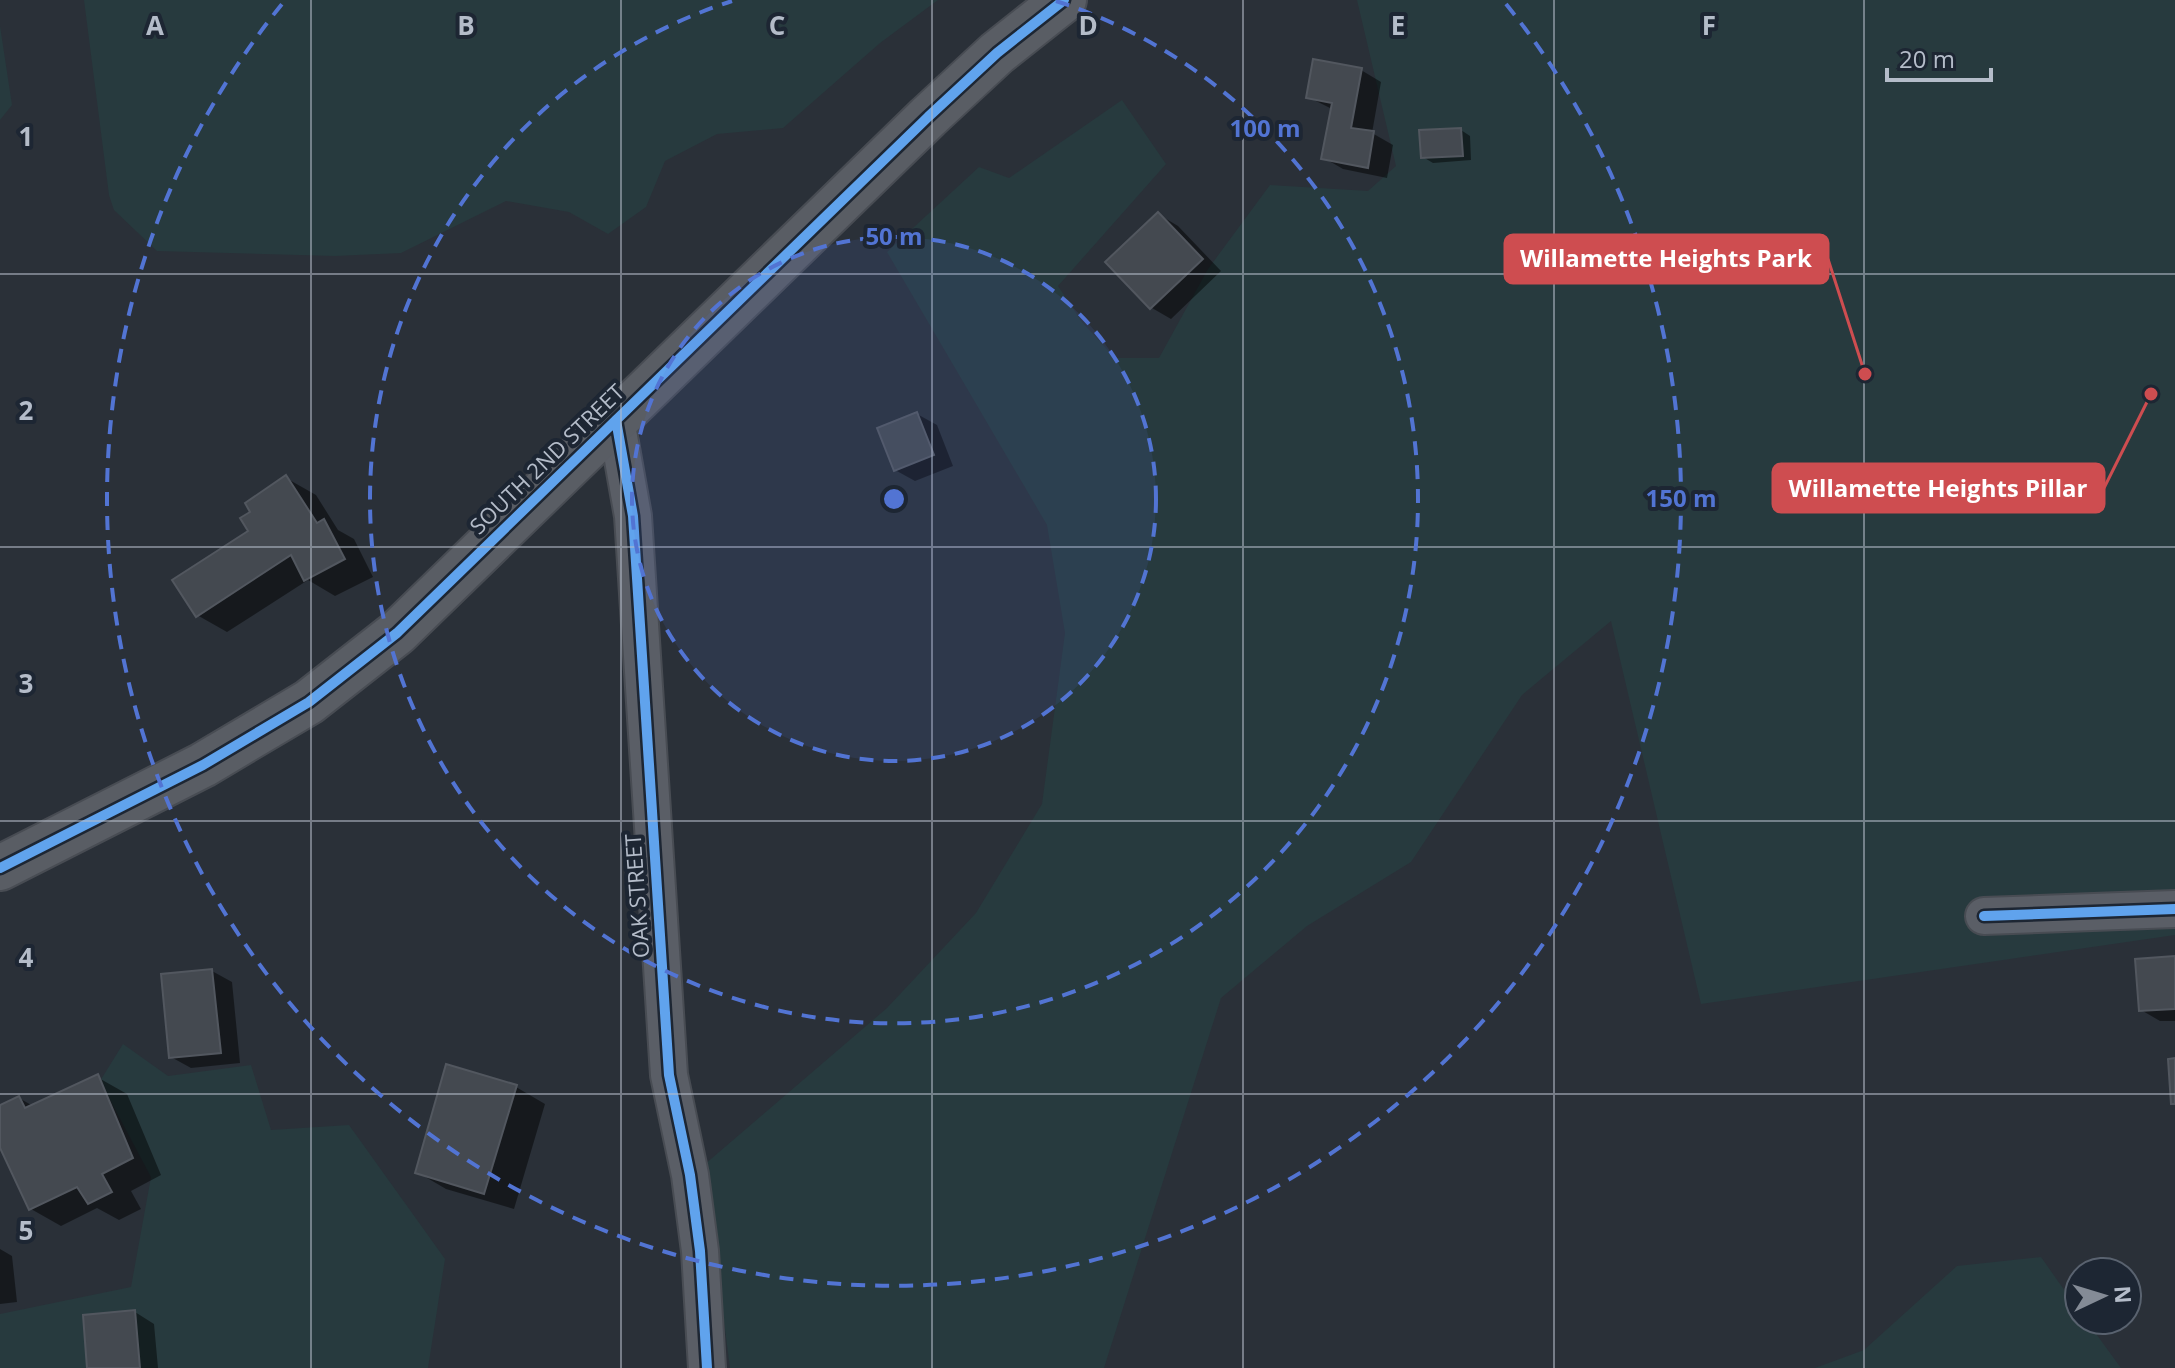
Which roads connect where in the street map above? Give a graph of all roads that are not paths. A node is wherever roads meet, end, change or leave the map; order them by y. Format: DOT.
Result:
graph roads {
  1 [pos="1064,0"];
  2 [pos="616,420"];
  3 [pos="0,868"];
  4 [pos="2175,909"];
  5 [pos="1984,916"];
  6 [pos="707,1368"];
  1 -- 2 [label="street, SOUTH 2ND STREET"];
  2 -- 3 [label="street, SOUTH 2ND STREET"];
  2 -- 6 [label="street, OAK STREET"];
  4 -- 5 [label="street"];
}
